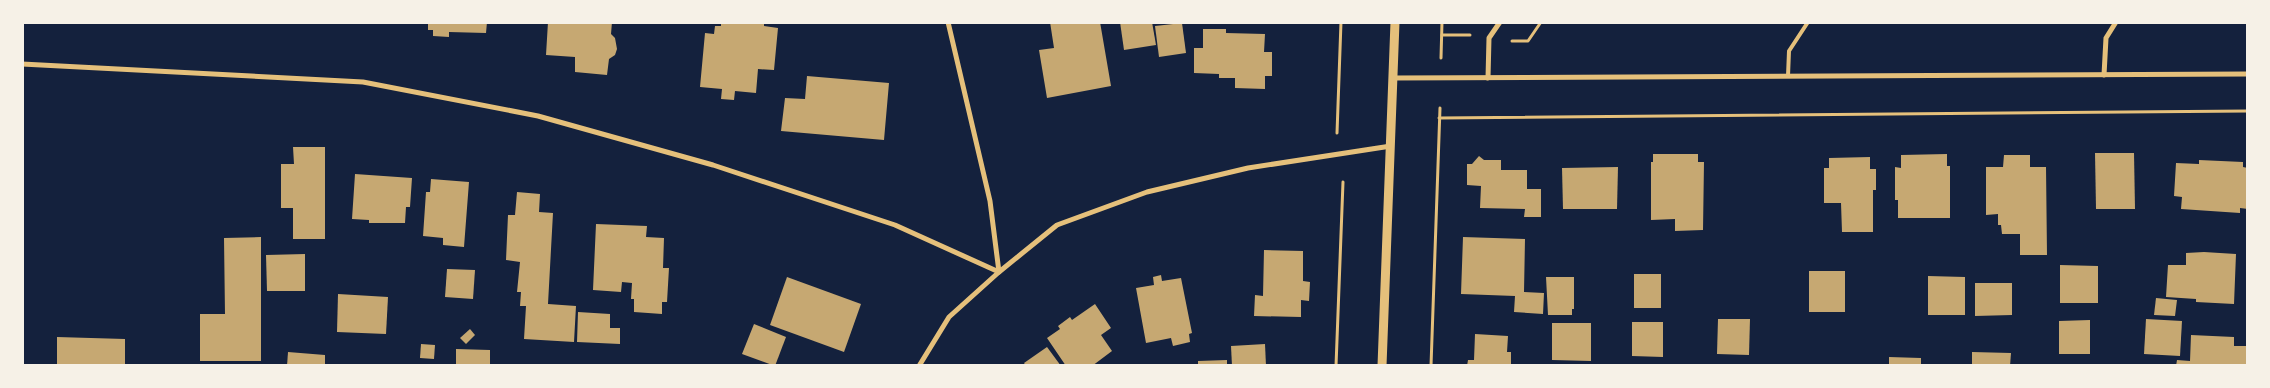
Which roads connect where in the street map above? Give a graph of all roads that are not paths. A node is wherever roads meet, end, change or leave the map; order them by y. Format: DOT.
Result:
graph roads {
  1 [pos="948,22"];
  2 [pos="1395,22"];
  3 [pos="1500,22"];
  4 [pos="1808,22"];
  5 [pos="2116,22"];
  6 [pos="22,64"];
  7 [pos="2248,74"];
  8 [pos="2104,75"];
  9 [pos="1788,76"];
  10 [pos="1393,78"];
  11 [pos="1488,78"];
  12 [pos="1391,146"];
  13 [pos="999,272"];
  14 [pos="919,366"];
  15 [pos="1382,366"];
  1 -- 13 [label="street"];
  2 -- 10 [label="street"];
  3 -- 11 [label="street"];
  4 -- 9 [label="lane"];
  5 -- 8 [label="street"];
  6 -- 13 [label="street"];
  7 -- 8 [label="street"];
  8 -- 9 [label="street"];
  9 -- 11 [label="street"];
  10 -- 11 [label="street"];
  10 -- 12 [label="street"];
  12 -- 13 [label="street"];
  12 -- 15 [label="street"];
  13 -- 14 [label="street"];
}
